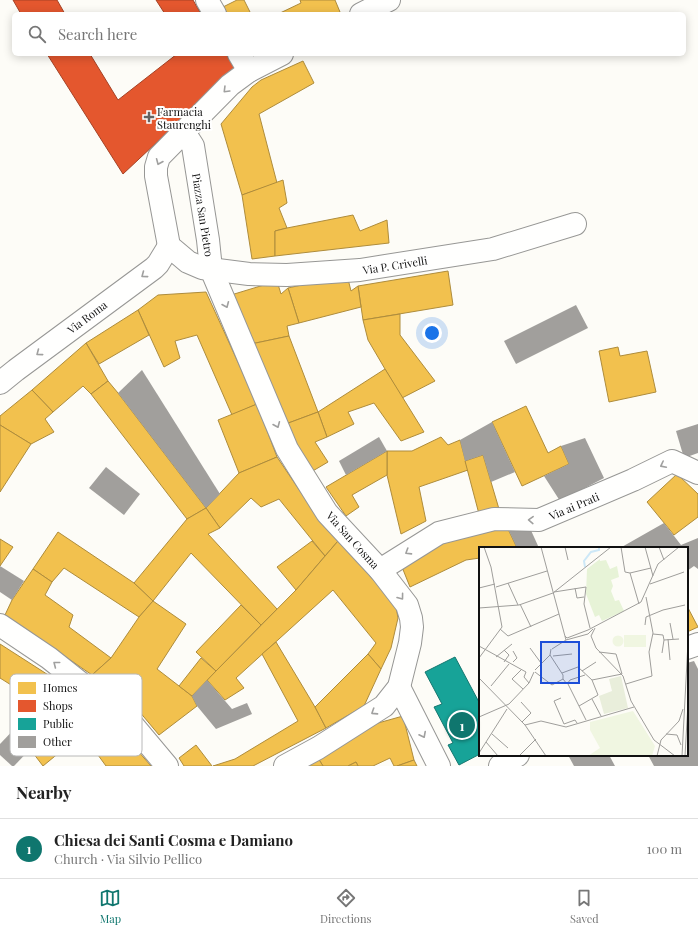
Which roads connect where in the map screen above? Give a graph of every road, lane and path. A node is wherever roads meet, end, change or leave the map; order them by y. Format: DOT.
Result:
graph roads {
  1 [pos="207,0"];
  2 [pos="389,0"];
  3 [pos="215,12"];
  4 [pos="366,12"];
  5 [pos="272,56"];
  6 [pos="244,62"];
  7 [pos="184,132"];
  8 [pos="575,224"];
  9 [pos="168,246"];
  10 [pos="211,269"];
  11 [pos="0,383"];
  12 [pos="698,473"];
  13 [pos="380,570"];
  14 [pos="0,625"];
  15 [pos="698,644"];
  16 [pos="688,648"];
  17 [pos="69,674"];
  18 [pos="399,687"];
  19 [pos="142,736"];
  20 [pos="516,756"];
  21 [pos="167,766"];
  22 [pos="285,766"];
  23 [pos="439,766"];
  24 [pos="500,766"];
  1 -- 3 [label="street"];
  2 -- 4 [label="street"];
  5 -- 6 [label="street"];
  6 -- 7 [label="street, one-way"];
  7 -- 9 [label="street, one-way"];
  7 -- 10 [label="street, Piazza San Pietro"];
  8 -- 10 [label="street, Via P. Crivelli"];
  9 -- 10 [label="street, Piazza San Pietro"];
  9 -- 11 [label="street, Via Roma, one-way"];
  10 -- 13 [label="street, Via San Cosma, one-way"];
  12 -- 13 [label="street, Via ai Prati, one-way"];
  13 -- 18 [label="street, Via San Cosma, one-way"];
  17 -- 14 [label="street, one-way"];
  15 -- 16 [label="street"];
  18 -- 22 [label="street, Via San Cosma, one-way"];
  18 -- 23 [label="street, one-way"];
  21 -- 19 [label="street, one-way"];
  20 -- 24 [label="street"];
}
